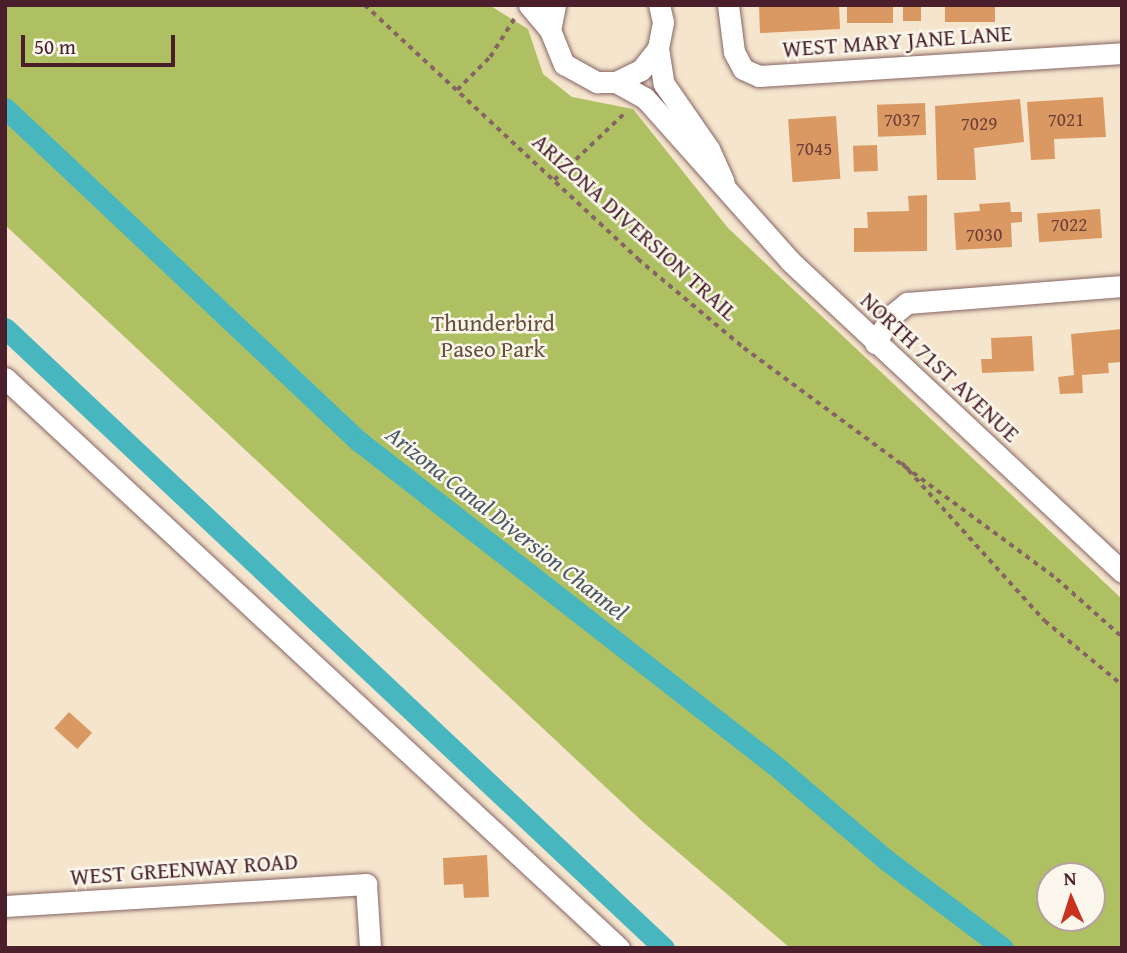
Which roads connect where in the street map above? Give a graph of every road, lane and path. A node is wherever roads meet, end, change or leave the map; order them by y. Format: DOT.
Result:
graph roads {
  1 [pos="365,5"];
  2 [pos="555,5"];
  3 [pos="728,5"];
  4 [pos="663,11"];
  5 [pos="522,12"];
  6 [pos="550,30"];
  7 [pos="658,48"];
  8 [pos="1122,53"];
  9 [pos="616,82"];
  10 [pos="457,90"];
  11 [pos="629,110"];
  12 [pos="554,180"];
  13 [pos="730,193"];
  14 [pos="1122,286"];
  15 [pos="875,342"];
  16 [pos="5,378"];
  17 [pos="897,457"];
  18 [pos="1117,558"];
  19 [pos="1122,637"];
  20 [pos="1122,684"];
  21 [pos="5,906"];
  22 [pos="370,948"];
  23 [pos="619,948"];
  1 -- 10 [label="path, ARIZONA DIVERSION TRAIL"];
  2 -- 6 [label="street"];
  3 -- 8 [label="street, WEST MARY JANE LANE"];
  4 -- 7 [label="street, NORTH 71ST AVENUE"];
  5 -- 6 [label="street"];
  5 -- 10 [label="path"];
  6 -- 9 [label="street, NORTH 71ST AVENUE"];
  7 -- 9 [label="street"];
  7 -- 13 [label="street, NORTH 71ST AVENUE"];
  9 -- 13 [label="street, NORTH 71ST AVENUE"];
  10 -- 12 [label="path, ARIZONA DIVERSION TRAIL"];
  11 -- 12 [label="path"];
  12 -- 17 [label="path, ARIZONA DIVERSION TRAIL"];
  13 -- 15 [label="street, NORTH 71ST AVENUE"];
  14 -- 15 [label="street"];
  15 -- 18 [label="street, NORTH 71ST AVENUE"];
  16 -- 23 [label="street"];
  17 -- 19 [label="path, ARIZONA DIVERSION TRAIL"];
  17 -- 20 [label="path, ARIZONA DIVERSION TRAIL"];
  21 -- 22 [label="street, WEST GREENWAY ROAD"];
}
